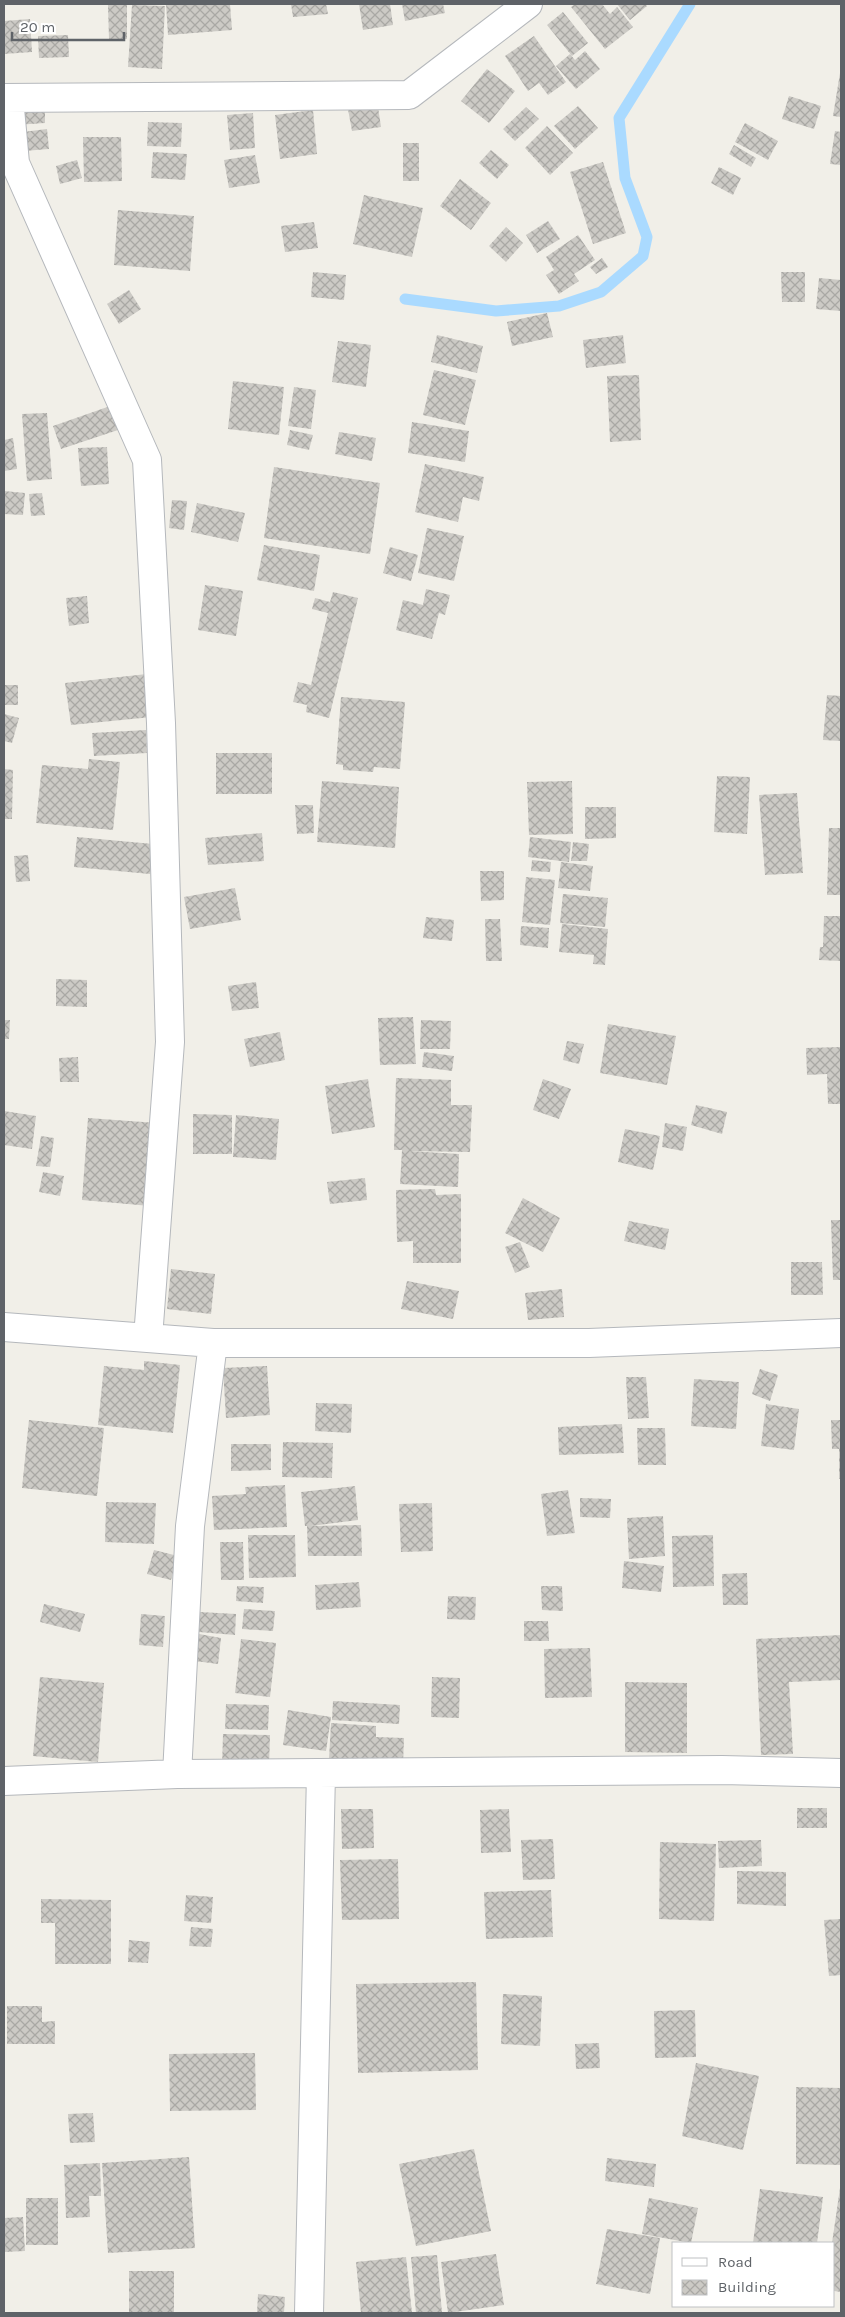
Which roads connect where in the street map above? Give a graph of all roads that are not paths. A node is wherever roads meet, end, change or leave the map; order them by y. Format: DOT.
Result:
graph roads {
  1 [pos="528,4"];
  2 [pos="7,98"];
  3 [pos="4,1326"];
  4 [pos="841,1333"];
  5 [pos="148,1338"];
  6 [pos="213,1343"];
  7 [pos="322,1772"];
  8 [pos="841,1773"];
  9 [pos="177,1774"];
  10 [pos="4,1781"];
  11 [pos="309,2313"];
  1 -- 2 [label="street"];
  2 -- 5 [label="street"];
  3 -- 5 [label="street"];
  4 -- 6 [label="street"];
  5 -- 6 [label="street"];
  6 -- 9 [label="street"];
  7 -- 8 [label="street"];
  7 -- 9 [label="street"];
  7 -- 11 [label="street"];
  9 -- 10 [label="street"];
}
